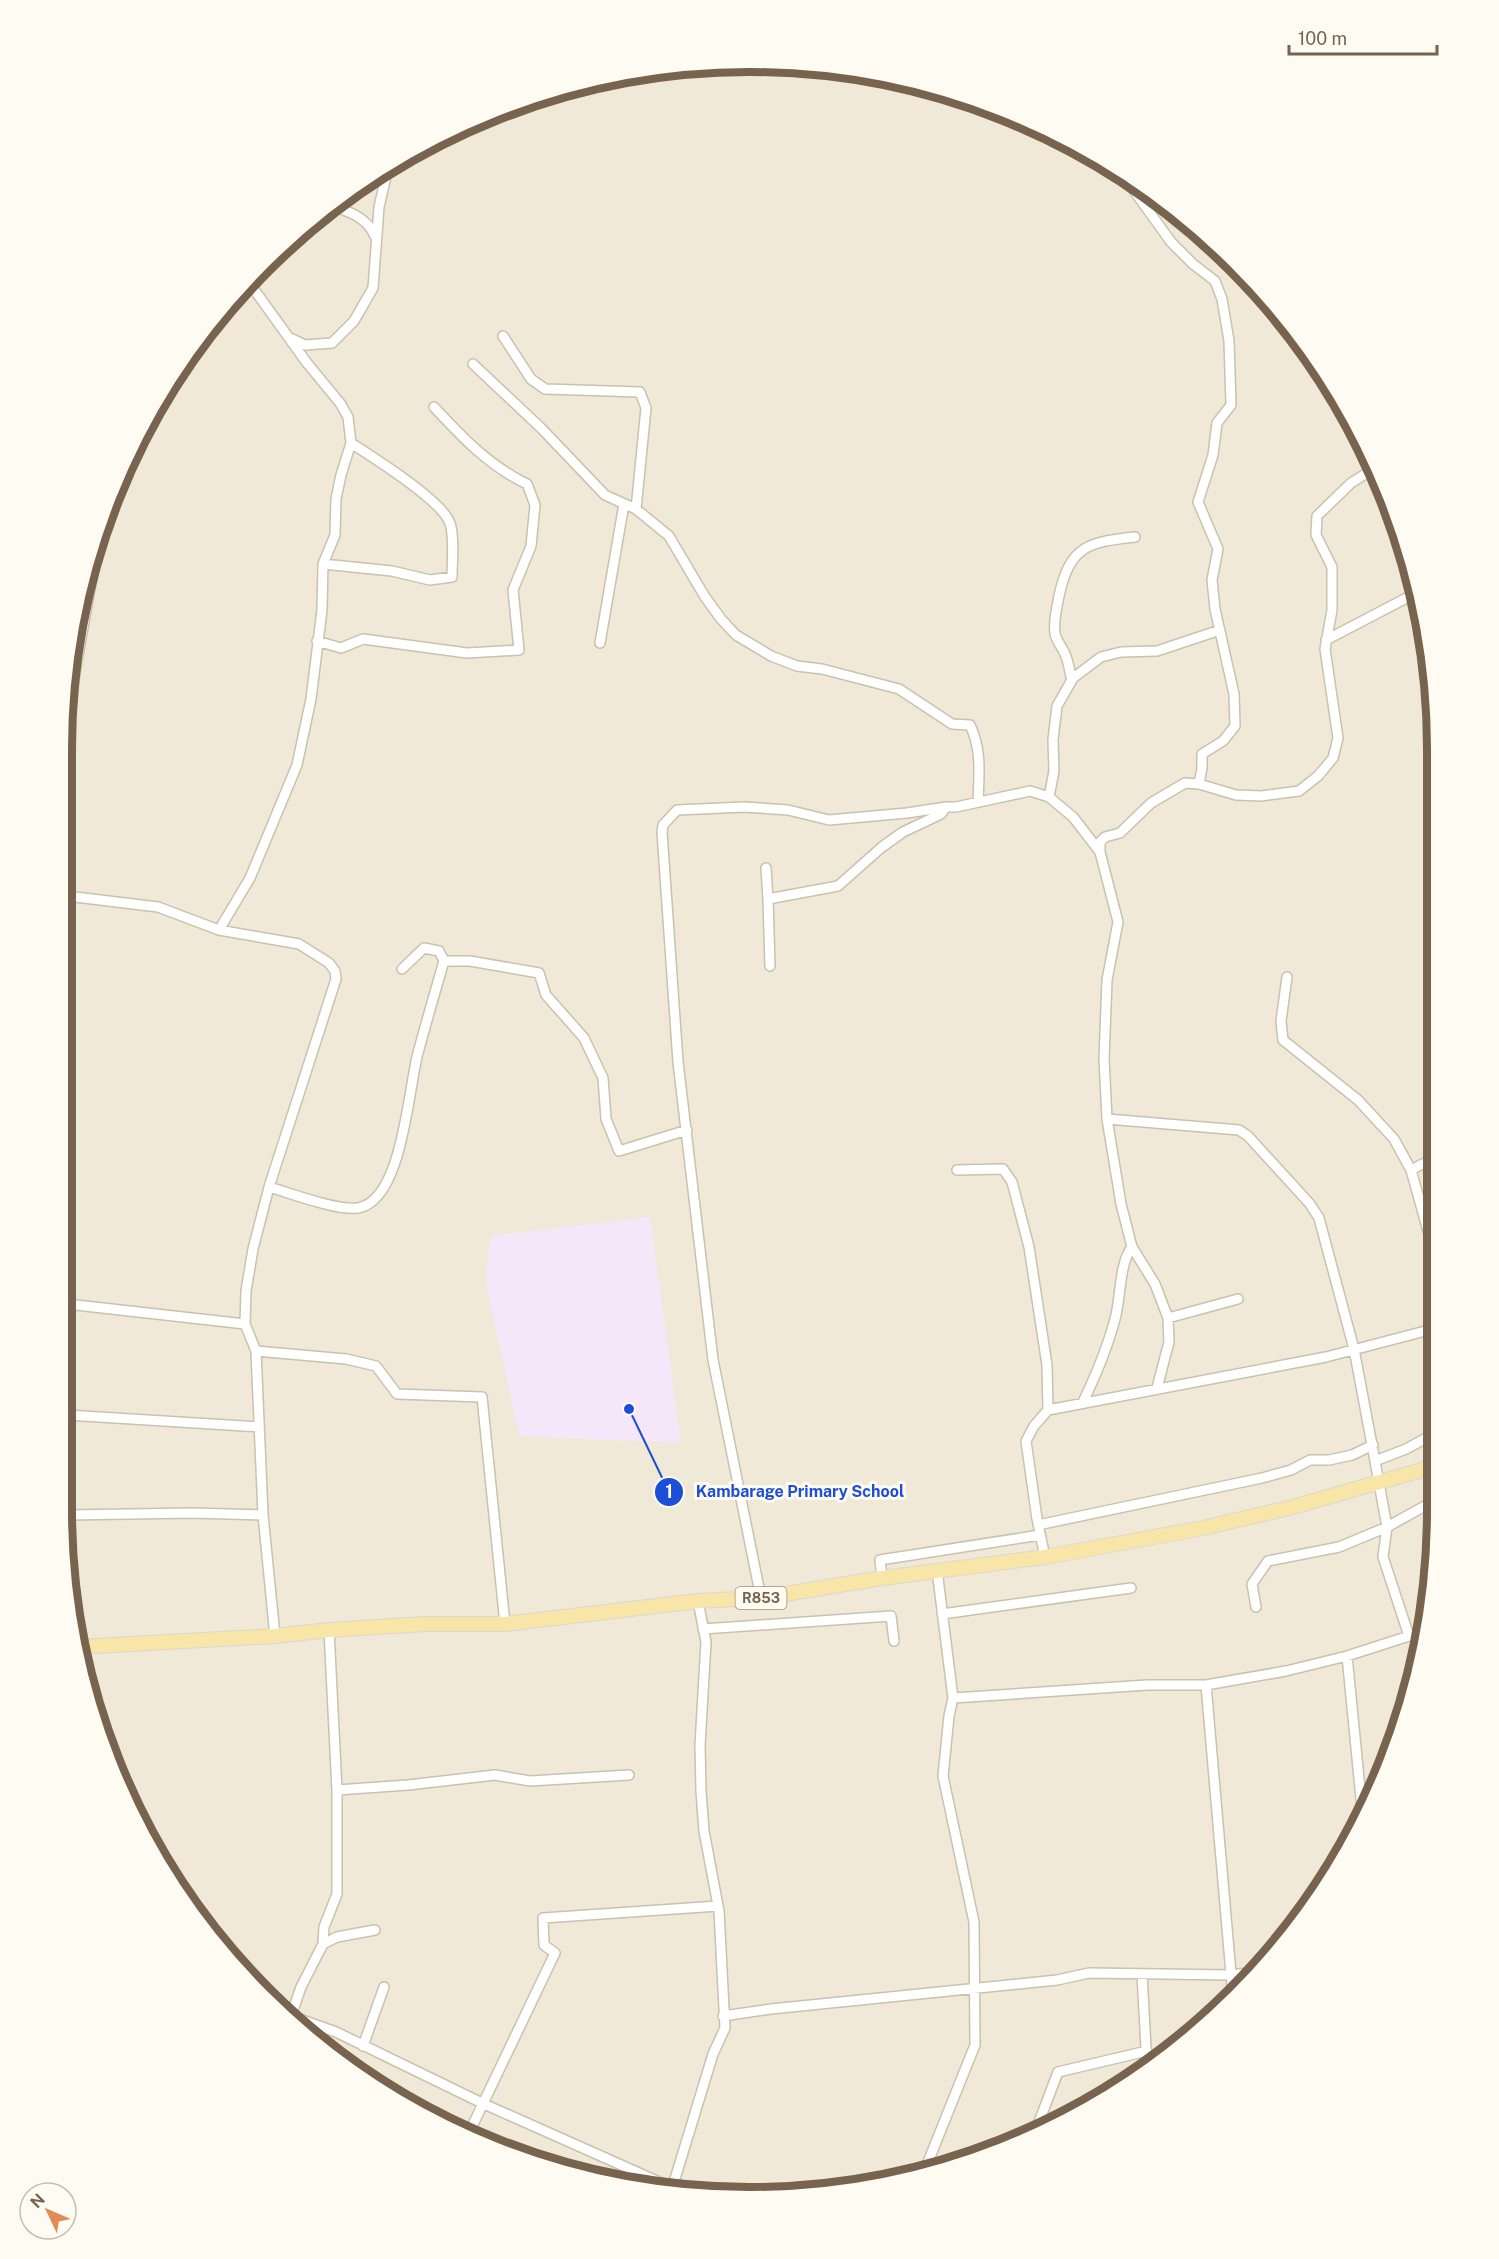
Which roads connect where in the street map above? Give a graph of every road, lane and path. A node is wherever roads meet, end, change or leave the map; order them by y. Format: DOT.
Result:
graph roads {
  1 [pos="386,178"];
  2 [pos="1136,193"];
  3 [pos="341,209"];
  4 [pos="376,237"];
  5 [pos="254,287"];
  6 [pos="503,336"];
  7 [pos="289,337"];
  8 [pos="473,364"];
  9 [pos="434,407"];
  10 [pos="351,443"];
  11 [pos="1367,473"];
  12 [pos="624,504"];
  13 [pos="636,509"];
  14 [pos="1135,537"];
  15 [pos="323,564"];
  16 [pos="1409,597"];
  17 [pos="1220,630"];
  18 [pos="1326,640"];
  19 [pos="317,641"];
  20 [pos="600,643"];
  21 [pos="1073,678"];
  22 [pos="1199,784"];
  23 [pos="1049,797"];
  24 [pos="978,802"];
  25 [pos="946,807"];
  26 [pos="1100,852"];
  27 [pos="766,868"];
  28 [pos="72,896"];
  29 [pos="768,899"];
  30 [pos="219,930"];
  31 [pos="444,961"];
  32 [pos="770,966"];
  33 [pos="402,969"];
  34 [pos="1287,977"];
  35 [pos="1107,1119"];
  36 [pos="687,1130"];
  37 [pos="1427,1162"];
  38 [pos="957,1170"];
  39 [pos="1411,1170"];
  40 [pos="269,1187"];
  41 [pos="1427,1227"];
  42 [pos="1132,1247"];
  43 [pos="1238,1299"];
  44 [pos="72,1304"];
  45 [pos="1168,1318"];
  46 [pos="245,1324"];
  47 [pos="1427,1331"];
  48 [pos="1354,1349"];
  49 [pos="256,1351"];
  50 [pos="1157,1388"];
  51 [pos="1083,1402"];
  52 [pos="1048,1410"];
  53 [pos="72,1415"];
  54 [pos="259,1427"];
  55 [pos="1427,1438"];
  56 [pos="1373,1445"];
  57 [pos="1375,1461"];
  58 [pos="1427,1468"];
  59 [pos="1378,1483"];
  60 [pos="1427,1505"];
  61 [pos="72,1515"];
  62 [pos="263,1515"];
  63 [pos="1038,1525"];
  64 [pos="1387,1527"];
  65 [pos="1040,1535"];
  66 [pos="1045,1557"];
  67 [pos="937,1570"];
  68 [pos="882,1578"];
  69 [pos="1131,1588"];
  70 [pos="762,1598"];
  71 [pos="698,1601"];
  72 [pos="1256,1606"];
  73 [pos="942,1614"];
  74 [pos="505,1624"];
  75 [pos="703,1629"];
  76 [pos="329,1630"];
  77 [pos="1415,1635"];
  78 [pos="274,1636"];
  79 [pos="1409,1636"];
  80 [pos="894,1641"];
  81 [pos="86,1647"];
  82 [pos="1347,1656"];
  83 [pos="1206,1685"];
  84 [pos="953,1698"];
  85 [pos="629,1775"];
  86 [pos="336,1790"];
  87 [pos="1361,1800"];
  88 [pos="718,1906"];
  89 [pos="375,1930"];
  90 [pos="323,1944"];
  91 [pos="1142,1974"];
  92 [pos="1242,1974"];
  93 [pos="1230,1976"];
  94 [pos="1231,1986"];
  95 [pos="384,1987"];
  96 [pos="975,1988"];
  97 [pos="293,2010"];
  98 [pos="723,2016"];
  99 [pos="312,2026"];
  100 [pos="363,2046"];
  101 [pos="1147,2051"];
  102 [pos="1147,2058"];
  103 [pos="484,2104"];
  104 [pos="1039,2121"];
  105 [pos="472,2127"];
  106 [pos="928,2163"];
  107 [pos="648,2179"];
  108 [pos="674,2183"];
  1 -- 4 [label="street"];
  2 -- 17 [label="street"];
  3 -- 4 [label="street"];
  4 -- 7 [label="street"];
  5 -- 7 [label="street"];
  6 -- 13 [label="street"];
  7 -- 10 [label="street"];
  8 -- 12 [label="street"];
  9 -- 19 [label="street"];
  10 -- 15 [label="street"];
  10 -- 15 [label="street"];
  11 -- 18 [label="street"];
  12 -- 13 [label="street"];
  12 -- 20 [label="street"];
  13 -- 24 [label="street"];
  14 -- 21 [label="street"];
  15 -- 19 [label="street"];
  16 -- 18 [label="street"];
  17 -- 21 [label="street"];
  17 -- 22 [label="street"];
  18 -- 22 [label="street"];
  19 -- 30 [label="street"];
  21 -- 23 [label="street"];
  22 -- 26 [label="street"];
  23 -- 24 [label="street"];
  23 -- 26 [label="street"];
  24 -- 25 [label="street"];
  25 -- 29 [label="street"];
  25 -- 36 [label="street"];
  26 -- 35 [label="street"];
  27 -- 29 [label="street"];
  28 -- 30 [label="street"];
  29 -- 32 [label="street"];
  30 -- 40 [label="street"];
  31 -- 33 [label="street"];
  31 -- 36 [label="street"];
  31 -- 40 [label="street"];
  34 -- 39 [label="street"];
  35 -- 42 [label="street"];
  35 -- 48 [label="street"];
  36 -- 70 [label="street"];
  37 -- 39 [label="street"];
  38 -- 52 [label="street"];
  39 -- 41 [label="street"];
  40 -- 46 [label="street"];
  42 -- 45 [label="street"];
  42 -- 51 [label="street"];
  43 -- 45 [label="street"];
  44 -- 46 [label="street"];
  45 -- 50 [label="street"];
  46 -- 49 [label="street"];
  47 -- 48 [label="street"];
  48 -- 50 [label="street"];
  48 -- 56 [label="street"];
  49 -- 54 [label="street"];
  49 -- 74 [label="street"];
  50 -- 51 [label="street"];
  51 -- 52 [label="street"];
  52 -- 63 [label="street"];
  53 -- 54 [label="street"];
  54 -- 62 [label="street"];
  55 -- 57 [label="street"];
  56 -- 57 [label="street"];
  56 -- 63 [label="street"];
  57 -- 59 [label="street"];
  58 -- 59 [label="main road, R853"];
  59 -- 64 [label="street"];
  59 -- 66 [label="main road, R853"];
  60 -- 64 [label="street"];
  61 -- 62 [label="street"];
  62 -- 78 [label="street"];
  63 -- 65 [label="street"];
  64 -- 72 [label="street"];
  64 -- 79 [label="street"];
  65 -- 66 [label="street"];
  65 -- 68 [label="street"];
  66 -- 67 [label="main road, R853"];
  67 -- 68 [label="main road, R853"];
  67 -- 73 [label="street"];
  68 -- 70 [label="main road, R853"];
  69 -- 73 [label="street"];
  70 -- 71 [label="main road, R853"];
  71 -- 74 [label="main road, R853"];
  71 -- 75 [label="street"];
  73 -- 84 [label="street"];
  74 -- 76 [label="main road, R853"];
  75 -- 80 [label="street"];
  75 -- 88 [label="street"];
  76 -- 78 [label="main road, R853"];
  76 -- 86 [label="street"];
  77 -- 79 [label="street"];
  78 -- 81 [label="main road, R853"];
  79 -- 82 [label="street"];
  82 -- 83 [label="street"];
  82 -- 87 [label="street"];
  83 -- 84 [label="street"];
  83 -- 93 [label="street"];
  84 -- 96 [label="street"];
  85 -- 86 [label="street"];
  86 -- 90 [label="street"];
  88 -- 98 [label="street"];
  88 -- 103 [label="street"];
  89 -- 90 [label="street"];
  90 -- 97 [label="street"];
  91 -- 93 [label="street"];
  91 -- 96 [label="street"];
  91 -- 101 [label="street"];
  92 -- 93 [label="street"];
  93 -- 94 [label="street"];
  95 -- 100 [label="street"];
  96 -- 98 [label="street"];
  96 -- 106 [label="street"];
  98 -- 108 [label="street"];
  99 -- 100 [label="street"];
  100 -- 103 [label="street"];
  101 -- 102 [label="street"];
  101 -- 104 [label="street"];
  103 -- 105 [label="street"];
  103 -- 107 [label="street"];
}
